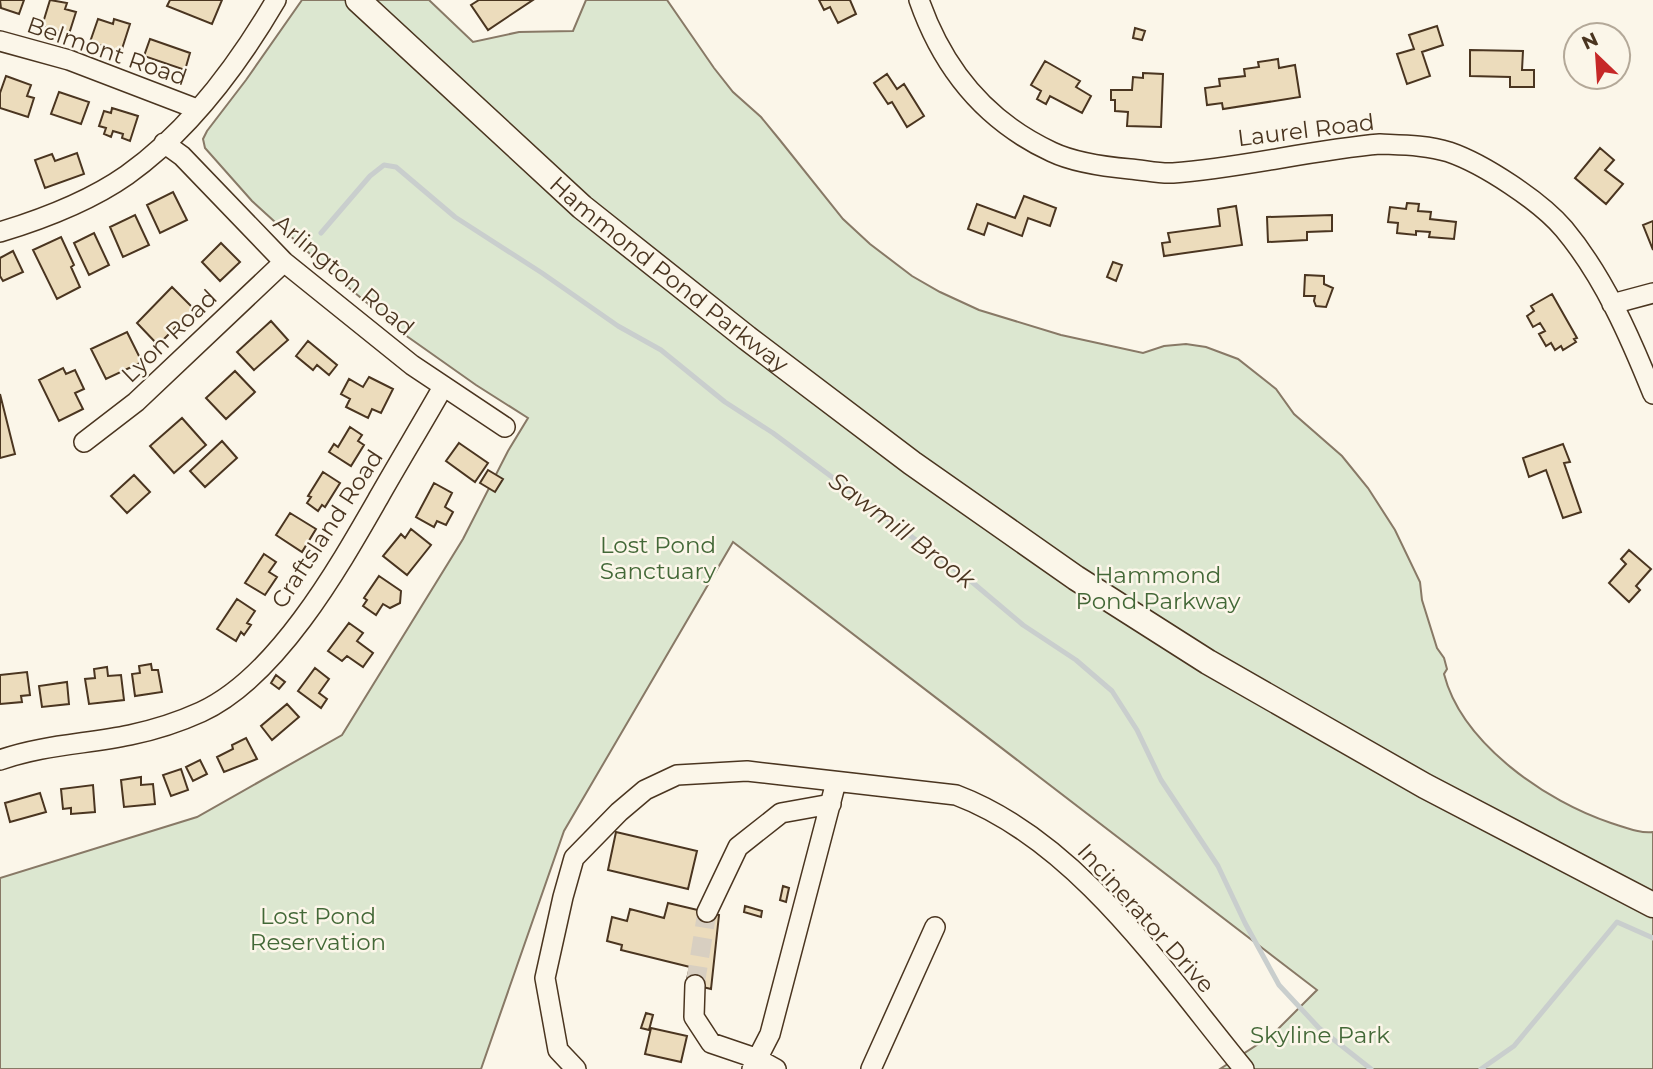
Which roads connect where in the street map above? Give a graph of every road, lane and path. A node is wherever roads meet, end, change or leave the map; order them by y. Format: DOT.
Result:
graph roads {
  1 [pos="276,0"];
  2 [pos="358,0"];
  3 [pos="919,0"];
  4 [pos="0,41"];
  5 [pos="197,109"];
  6 [pos="164,144"];
  7 [pos="0,232"];
  8 [pos="284,262"];
  9 [pos="1653,293"];
  10 [pos="1612,304"];
  11 [pos="443,387"];
  12 [pos="1653,394"];
  13 [pos="505,427"];
  14 [pos="84,442"];
  15 [pos="0,760"];
  16 [pos="836,782"];
  17 [pos="831,804"];
  18 [pos="1653,905"];
  19 [pos="706,912"];
  20 [pos="935,927"];
  21 [pos="695,985"];
  22 [pos="755,1064"];
  23 [pos="576,1069"];
  24 [pos="776,1069"];
  25 [pos="871,1069"];
  26 [pos="1244,1069"];
  1 -- 5 [label="street"];
  2 -- 18 [label="main road, Hammond Pond Parkway"];
  3 -- 10 [label="street, Laurel Road"];
  4 -- 5 [label="street, Belmont Road"];
  5 -- 6 [label="street"];
  6 -- 7 [label="street"];
  6 -- 8 [label="street, Arlington Road"];
  8 -- 11 [label="street, Arlington Road"];
  8 -- 14 [label="street, Lyon Road"];
  9 -- 10 [label="street"];
  10 -- 12 [label="street, Laurel Road"];
  11 -- 13 [label="street, Arlington Road"];
  11 -- 15 [label="street, Craftsland Road"];
  16 -- 17 [label="street"];
  16 -- 23 [label="street, Incinerator Drive"];
  16 -- 26 [label="street, Incinerator Drive"];
  17 -- 19 [label="street"];
  17 -- 22 [label="street"];
  20 -- 25 [label="street"];
  21 -- 22 [label="street"];
  22 -- 24 [label="street"];
}
